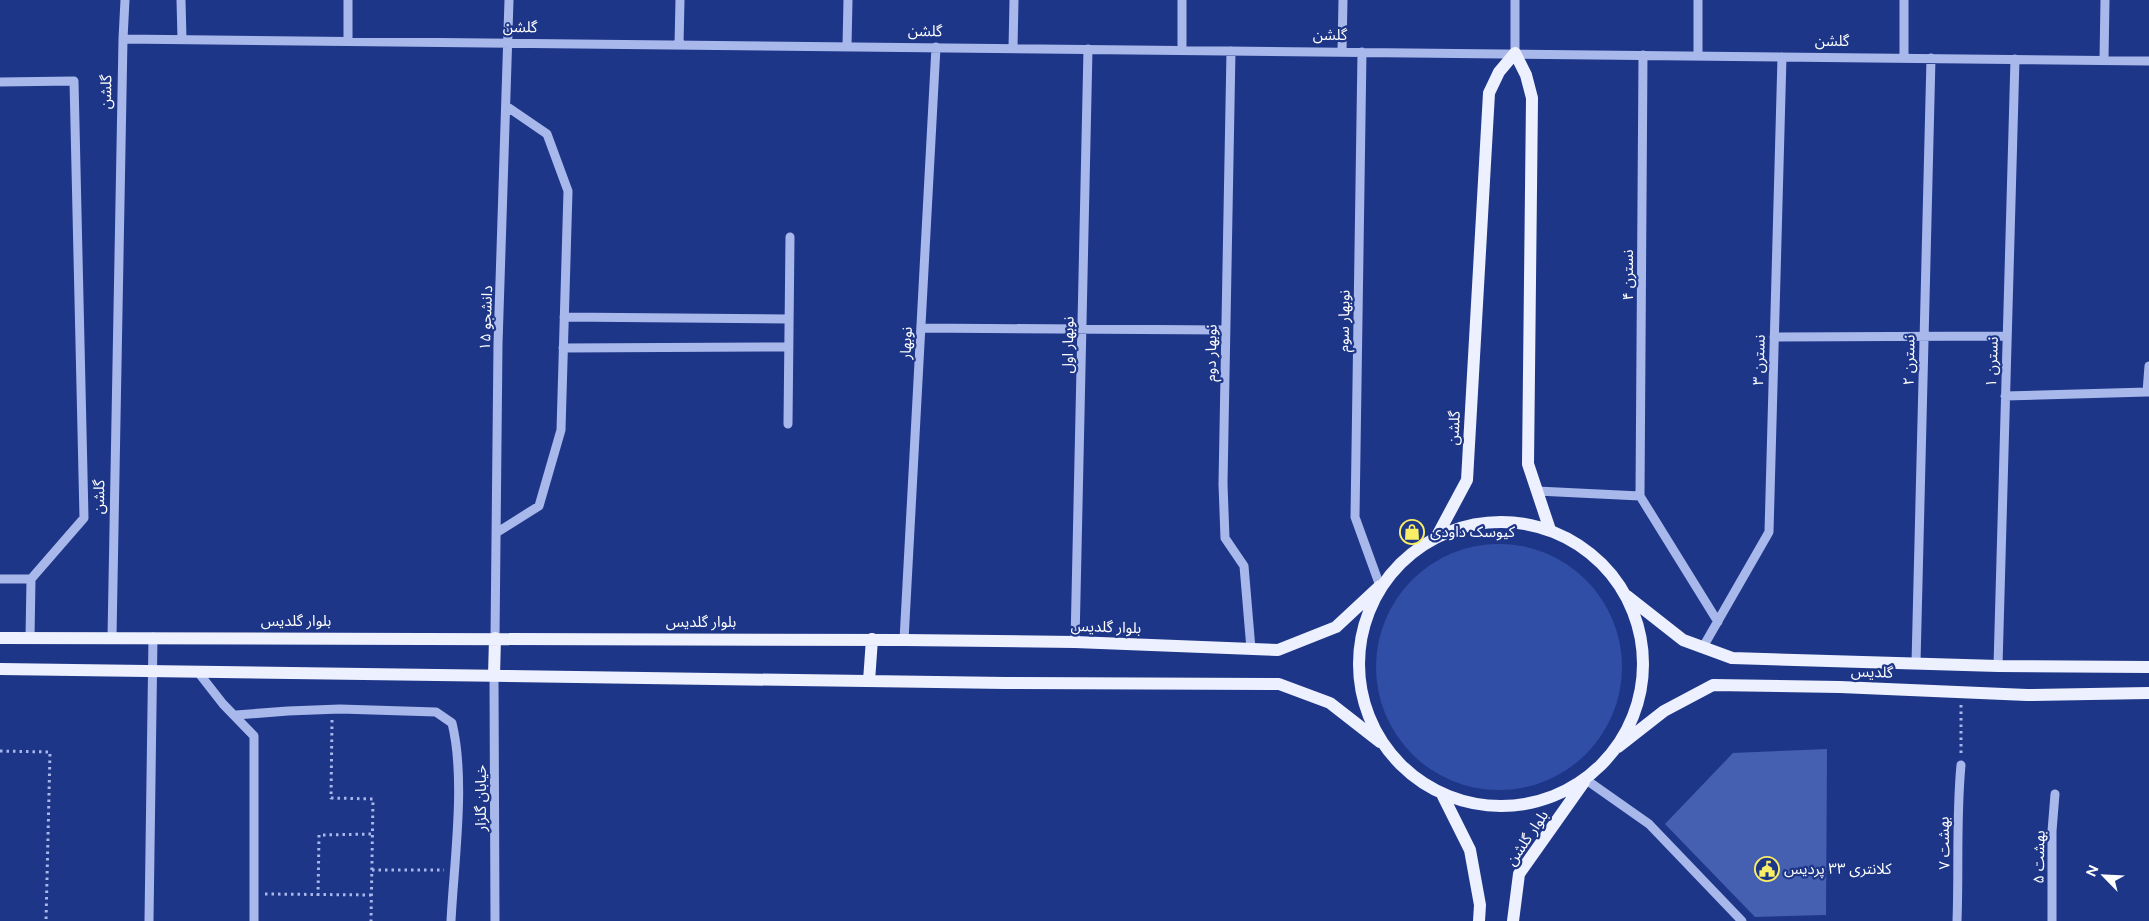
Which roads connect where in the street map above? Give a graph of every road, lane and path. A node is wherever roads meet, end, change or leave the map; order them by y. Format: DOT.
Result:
graph roads {
  1 [pos="125,0"];
  2 [pos="181,0"];
  3 [pos="348,0"];
  4 [pos="509,0"];
  5 [pos="680,0"];
  6 [pos="848,0"];
  7 [pos="1014,0"];
  8 [pos="1182,0"];
  9 [pos="1343,0"];
  10 [pos="1515,0"];
  11 [pos="1698,0"];
  12 [pos="1904,0"];
  13 [pos="2105,0"];
  14 [pos="123,39"];
  15 [pos="182,39"];
  16 [pos="348,41"];
  17 [pos="508,43"];
  18 [pos="679,45"];
  19 [pos="847,46"];
  20 [pos="936,47"];
  21 [pos="1013,48"];
  22 [pos="1088,49"];
  23 [pos="1182,50"];
  24 [pos="1231,51"];
  25 [pos="1342,52"];
  26 [pos="1362,52"];
  27 [pos="1515,53"];
  28 [pos="1642,55"];
  29 [pos="1698,56"];
  30 [pos="1782,57"];
  31 [pos="1904,58"];
  32 [pos="1931,58"];
  33 [pos="2015,59"];
  34 [pos="2104,60"];
  35 [pos="2149,60"];
  36 [pos="0,82"];
  37 [pos="506,106"];
  38 [pos="790,237"];
  39 [pos="564,317"];
  40 [pos="789,319"];
  41 [pos="921,328"];
  42 [pos="1082,329"];
  43 [pos="1225,330"];
  44 [pos="1923,336"];
  45 [pos="2007,336"];
  46 [pos="1774,337"];
  47 [pos="788,347"];
  48 [pos="563,348"];
  49 [pos="2149,366"];
  50 [pos="2148,392"];
  51 [pos="2005,396"];
  52 [pos="788,424"];
  53 [pos="1537,491"];
  54 [pos="1640,496"];
  55 [pos="1550,530"];
  56 [pos="496,533"];
  57 [pos="1437,536"];
  58 [pos="0,578"];
  59 [pos="31,579"];
  60 [pos="1380,586"];
  61 [pos="1626,595"];
  62 [pos="1718,622"];
  63 [pos="112,637"];
  64 [pos="153,637"];
  65 [pos="0,638"];
  66 [pos="30,638"];
  67 [pos="495,638"];
  68 [pos="872,640"];
  69 [pos="904,640"];
  70 [pos="1074,642"];
  71 [pos="1703,647"];
  72 [pos="1251,649"];
  73 [pos="1916,663"];
  74 [pos="1998,666"];
  75 [pos="2149,667"];
  76 [pos="0,669"];
  77 [pos="153,671"];
  78 [pos="198,672"];
  79 [pos="494,676"];
  80 [pos="869,681"];
  81 [pos="1961,692"];
  82 [pos="2149,693"];
  83 [pos="332,710"];
  84 [pos="236,715"];
  85 [pos="1380,742"];
  86 [pos="1615,750"];
  87 [pos="0,751"];
  88 [pos="1962,765"];
  89 [pos="1585,779"];
  90 [pos="2055,794"];
  91 [pos="1443,796"];
  92 [pos="372,834"];
  93 [pos="372,870"];
  94 [pos="454,870"];
  95 [pos="254,894"];
  96 [pos="372,895"];
  97 [pos="318,896"];
  98 [pos="46,921"];
  99 [pos="149,921"];
  100 [pos="254,921"];
  101 [pos="372,921"];
  102 [pos="451,921"];
  103 [pos="495,921"];
  104 [pos="1479,921"];
  105 [pos="1513,921"];
  106 [pos="1742,921"];
  107 [pos="1956,921"];
  108 [pos="2052,921"];
  1 -- 14 [label="street"];
  2 -- 15 [label="street"];
  3 -- 16 [label="street"];
  4 -- 17 [label="street, دانشجو ۱۵"];
  5 -- 18 [label="street"];
  6 -- 19 [label="street"];
  7 -- 21 [label="street"];
  8 -- 23 [label="street"];
  9 -- 25 [label="street"];
  10 -- 27 [label="street"];
  11 -- 29 [label="street"];
  12 -- 31 [label="street"];
  13 -- 34 [label="street"];
  14 -- 15 [label="street, گلشن"];
  14 -- 63 [label="street, گلشن"];
  15 -- 16 [label="street, گلشن"];
  16 -- 17 [label="street, گلشن"];
  17 -- 18 [label="street, گلشن"];
  17 -- 37 [label="street, دانشجو ۱۵"];
  18 -- 19 [label="street, گلشن"];
  19 -- 20 [label="street, گلشن"];
  20 -- 21 [label="street, گلشن"];
  20 -- 41 [label="street, نوبهار"];
  21 -- 22 [label="street, گلشن"];
  22 -- 23 [label="street, گلشن"];
  22 -- 42 [label="street, نوبهار اول"];
  23 -- 24 [label="street, گلشن"];
  24 -- 25 [label="street, گلشن"];
  24 -- 43 [label="street, نوبهار دوم"];
  25 -- 26 [label="street, گلشن"];
  26 -- 27 [label="street, گلشن"];
  26 -- 60 [label="street, نوبهار سوم"];
  27 -- 28 [label="street, گلشن"];
  27 -- 53 [label="main road"];
  27 -- 57 [label="main road, گلشن"];
  28 -- 29 [label="street, گلشن"];
  28 -- 54 [label="street, نسترن ۴"];
  29 -- 30 [label="street, گلشن"];
  30 -- 31 [label="street, گلشن"];
  30 -- 46 [label="street, نسترن ۳"];
  31 -- 32 [label="street, گلشن"];
  32 -- 33 [label="street, گلشن"];
  32 -- 44 [label="street, نسترن ۲"];
  33 -- 34 [label="street, گلشن"];
  33 -- 45 [label="street, نسترن ۱"];
  34 -- 35 [label="street, گلشن"];
  36 -- 59 [label="street"];
  37 -- 39 [label="street"];
  37 -- 56 [label="street, دانشجو ۱۵"];
  38 -- 40 [label="street"];
  39 -- 40 [label="street"];
  39 -- 48 [label="street"];
  40 -- 47 [label="street"];
  41 -- 42 [label="street"];
  41 -- 69 [label="street, نوبهار"];
  42 -- 43 [label="street"];
  42 -- 70 [label="street, نوبهار اول"];
  43 -- 72 [label="street, نوبهار دوم"];
  44 -- 45 [label="street"];
  44 -- 46 [label="street"];
  44 -- 73 [label="street, نسترن ۲"];
  45 -- 51 [label="street, نسترن ۱"];
  46 -- 62 [label="street, نسترن ۳"];
  47 -- 48 [label="street"];
  47 -- 52 [label="street"];
  48 -- 56 [label="street"];
  49 -- 50 [label="street"];
  50 -- 51 [label="street"];
  51 -- 74 [label="street, نسترن ۱"];
  53 -- 54 [label="street"];
  53 -- 55 [label="main road"];
  54 -- 62 [label="street"];
  55 -- 57 [label="main road"];
  55 -- 61 [label="main road"];
  56 -- 67 [label="street, دانشجو ۱۵"];
  57 -- 60 [label="main road"];
  58 -- 59 [label="street"];
  59 -- 66 [label="street"];
  60 -- 72 [label="main road, بلوار گلدیس"];
  60 -- 85 [label="main road"];
  61 -- 71 [label="main road, گلدیس"];
  61 -- 86 [label="main road"];
  62 -- 71 [label="street, نسترن ۳"];
  63 -- 64 [label="main road, بلوار گلدیس"];
  63 -- 66 [label="main road, بلوار گلدیس"];
  64 -- 67 [label="main road, بلوار گلدیس"];
  64 -- 77 [label="street"];
  65 -- 66 [label="main road, بلوار گلدیس"];
  67 -- 68 [label="main road, بلوار گلدیس"];
  67 -- 79 [label="main road"];
  68 -- 69 [label="main road, بلوار گلدیس"];
  68 -- 80 [label="main road"];
  69 -- 70 [label="main road, بلوار گلدیس"];
  70 -- 72 [label="main road, بلوار گلدیس"];
  71 -- 73 [label="main road, گلدیس"];
  73 -- 74 [label="main road, گلدیس"];
  74 -- 75 [label="main road, گلدیس"];
  76 -- 77 [label="main road"];
  77 -- 78 [label="main road"];
  77 -- 99 [label="street"];
  78 -- 79 [label="main road"];
  78 -- 84 [label="street"];
  79 -- 80 [label="main road"];
  79 -- 103 [label="street, خیابان گلزار"];
  80 -- 85 [label="main road"];
  81 -- 82 [label="main road, گلدیس"];
  81 -- 86 [label="main road, گلدیس"];
  81 -- 88 [label="path"];
  83 -- 84 [label="street"];
  83 -- 92 [label="path"];
  83 -- 94 [label="street"];
  84 -- 95 [label="street"];
  85 -- 91 [label="main road"];
  86 -- 89 [label="main road"];
  87 -- 98 [label="path"];
  88 -- 107 [label="street, بهشت ۷"];
  89 -- 91 [label="main road"];
  89 -- 105 [label="main road, بلوار گلشن"];
  89 -- 106 [label="street"];
  90 -- 108 [label="street, بهشت ۵"];
  91 -- 104 [label="main road"];
  92 -- 93 [label="path"];
  92 -- 97 [label="path"];
  93 -- 94 [label="path"];
  93 -- 96 [label="path"];
  94 -- 102 [label="street"];
  95 -- 97 [label="path"];
  95 -- 100 [label="street"];
  96 -- 97 [label="path"];
  96 -- 101 [label="path"];
}
